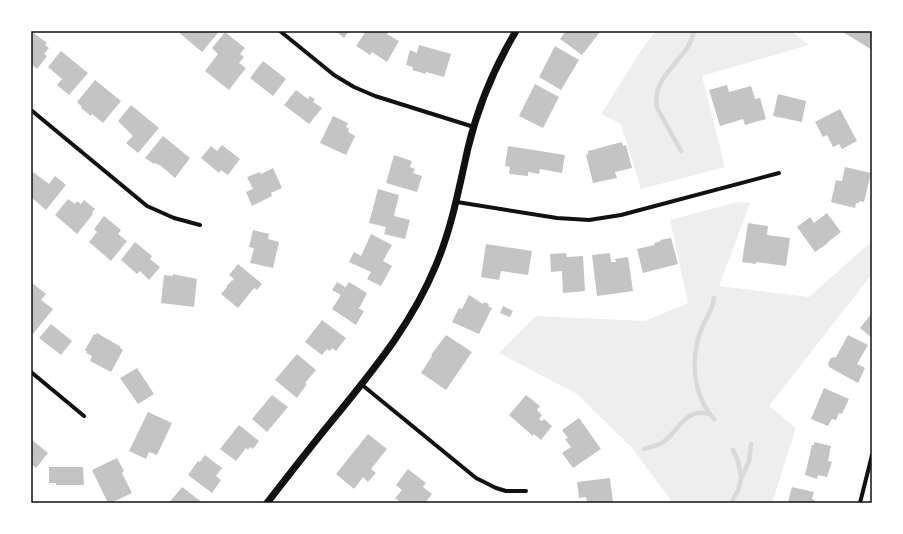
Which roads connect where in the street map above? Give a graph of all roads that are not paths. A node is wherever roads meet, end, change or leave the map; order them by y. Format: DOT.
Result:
graph roads {
  1 [pos="280,31"];
  2 [pos="516,31"];
  3 [pos="31,110"];
  4 [pos="474,127"];
  5 [pos="779,172"];
  6 [pos="457,202"];
  7 [pos="200,225"];
  8 [pos="31,372"];
  9 [pos="361,384"];
  10 [pos="84,416"];
  11 [pos="872,456"];
  12 [pos="526,491"];
  13 [pos="267,503"];
  14 [pos="860,503"];
  1 -- 4 [label="street"];
  2 -- 4 [label="street"];
  3 -- 7 [label="street"];
  4 -- 6 [label="street"];
  5 -- 6 [label="street"];
  6 -- 9 [label="street"];
  8 -- 10 [label="street"];
  9 -- 12 [label="street"];
  9 -- 13 [label="street"];
  11 -- 14 [label="street"];
}
